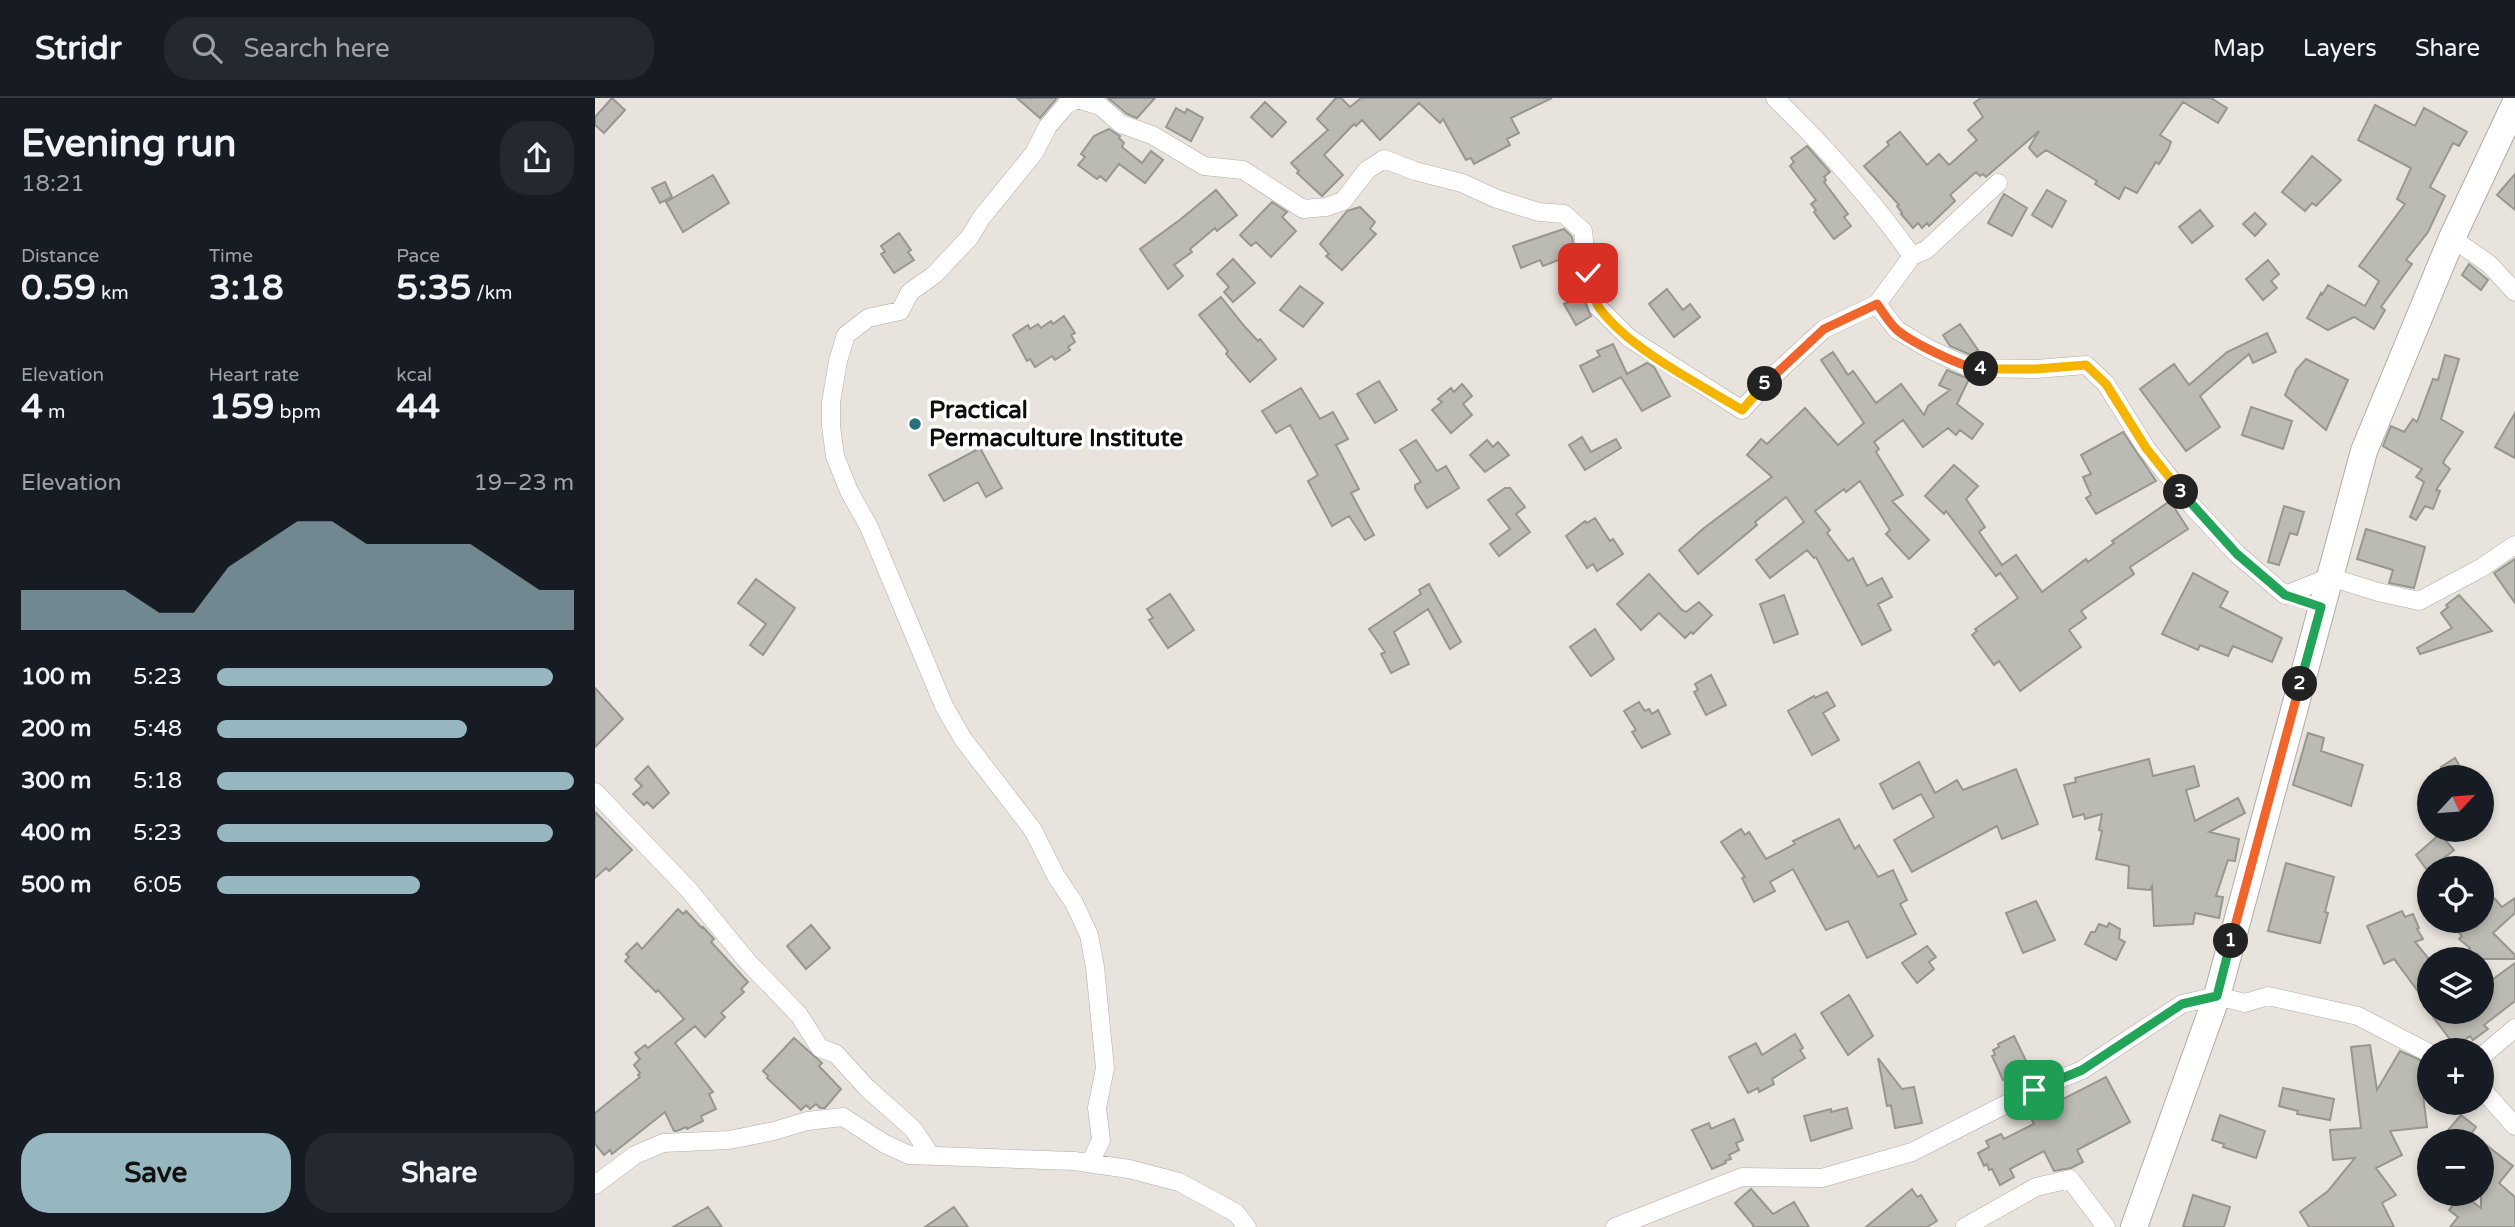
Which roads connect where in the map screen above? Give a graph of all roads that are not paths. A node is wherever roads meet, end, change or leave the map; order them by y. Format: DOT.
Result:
graph roads {
  1 [pos="1778,99"];
  2 [pos="2515,104"];
  3 [pos="1998,183"];
  4 [pos="2452,237"];
  5 [pos="1912,256"];
  6 [pos="2515,292"];
  7 [pos="1877,304"];
  8 [pos="2515,545"];
  9 [pos="2330,577"];
  10 [pos="2285,595"];
  11 [pos="2321,607"];
  12 [pos="595,792"];
  13 [pos="2217,996"];
  14 [pos="2515,1028"];
  15 [pos="2494,1045"];
  16 [pos="2417,1047"];
  17 [pos="2494,1103"];
  18 [pos="2515,1126"];
  19 [pos="931,1156"];
  20 [pos="1090,1163"];
  21 [pos="595,1185"];
  22 [pos="1247,1227"];
  23 [pos="1615,1227"];
  24 [pos="1965,1227"];
  25 [pos="2106,1227"];
  26 [pos="2134,1227"];
  1 -- 5 [label="street"];
  2 -- 4 [label="main road"];
  3 -- 5 [label="street"];
  4 -- 6 [label="street"];
  4 -- 9 [label="main road"];
  5 -- 7 [label="street"];
  7 -- 10 [label="street"];
  7 -- 20 [label="street"];
  8 -- 9 [label="street"];
  9 -- 10 [label="street"];
  9 -- 11 [label="main road"];
  10 -- 11 [label="street"];
  11 -- 13 [label="main road"];
  12 -- 19 [label="street"];
  13 -- 16 [label="street"];
  13 -- 23 [label="street"];
  13 -- 26 [label="main road"];
  14 -- 15 [label="street"];
  17 -- 18 [label="street"];
  19 -- 20 [label="street"];
  19 -- 21 [label="street"];
  20 -- 22 [label="street"];
  24 -- 25 [label="street"];
}
